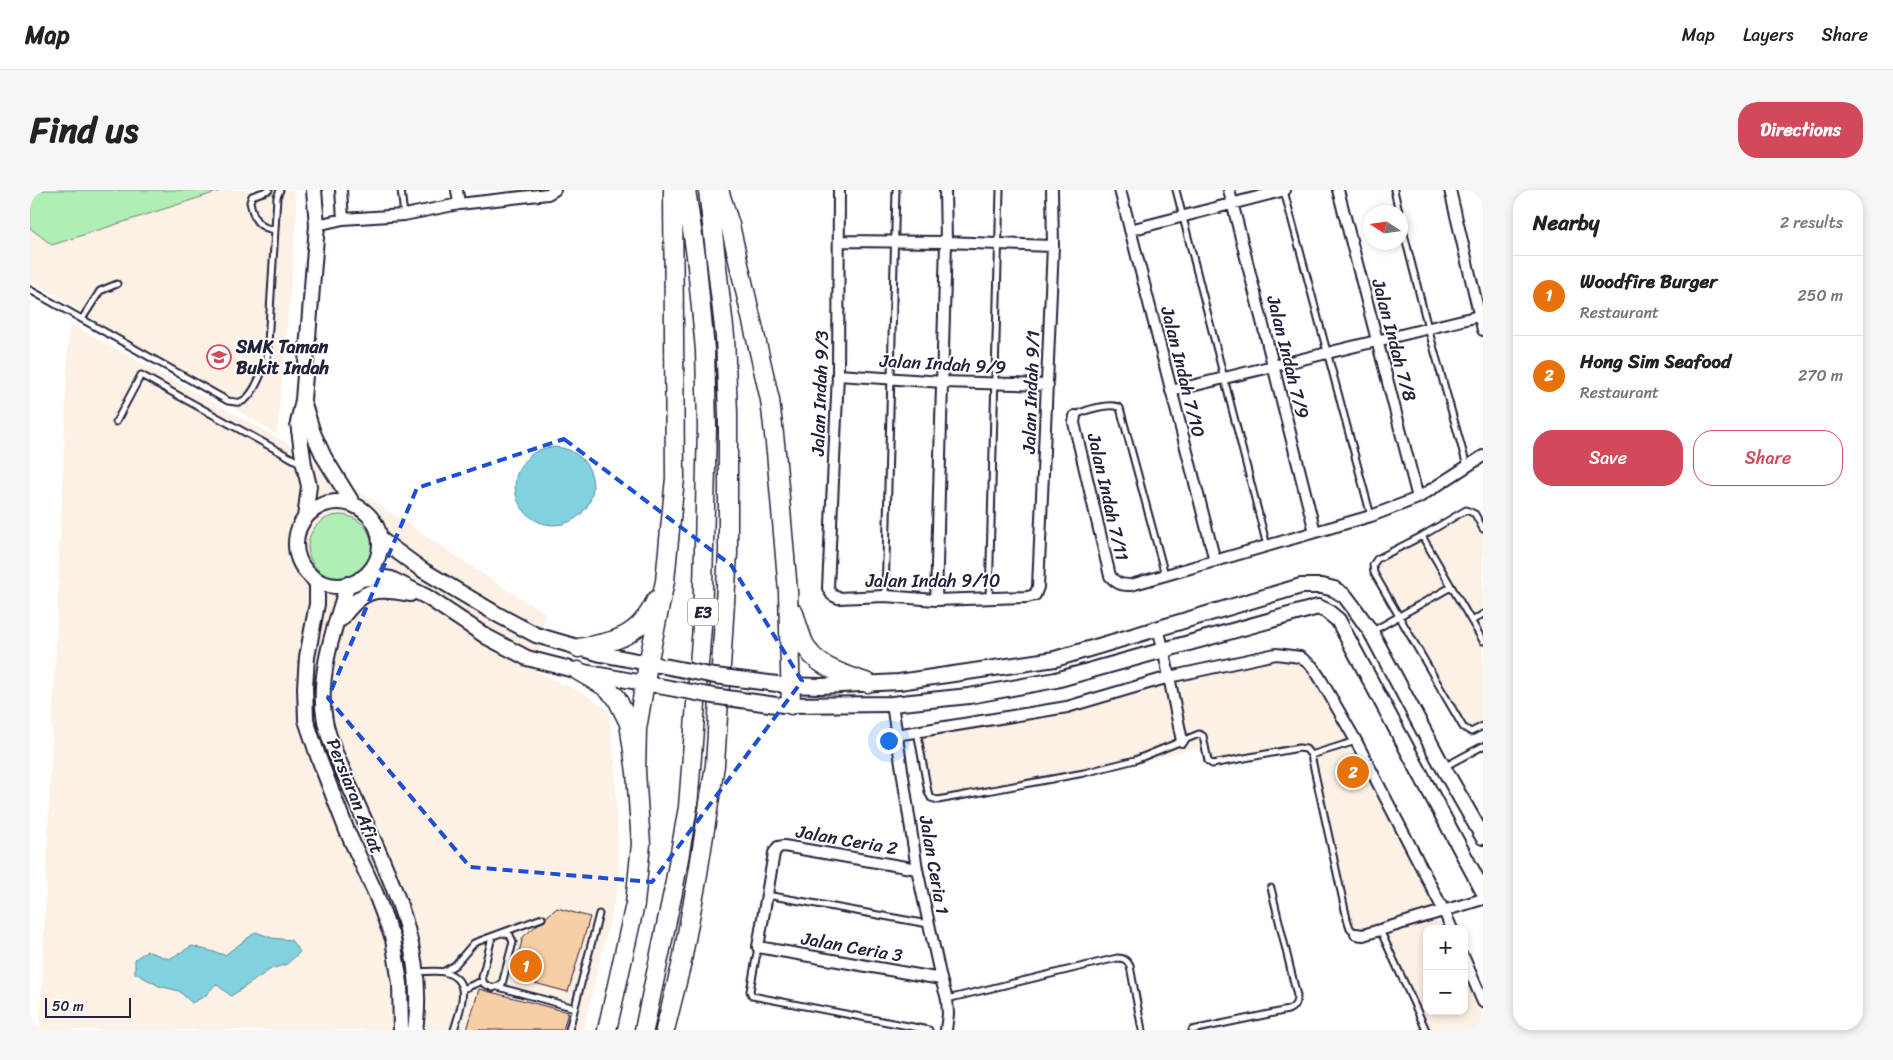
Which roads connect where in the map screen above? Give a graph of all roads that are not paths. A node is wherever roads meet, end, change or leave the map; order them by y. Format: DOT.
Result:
graph roads {
  1 [pos="269,190"];
  2 [pos="280,190"];
  3 [pos="314,190"];
  4 [pos="341,190"];
  5 [pos="401,190"];
  6 [pos="457,190"];
  7 [pos="555,190"];
  8 [pos="672,190"];
  9 [pos="686,190"];
  10 [pos="708,190"];
  11 [pos="719,190"];
  12 [pos="839,190"];
  13 [pos="896,190"];
  14 [pos="945,190"];
  15 [pos="1000,190"];
  16 [pos="1052,190"];
  17 [pos="1120,190"];
  18 [pos="1176,190"];
  19 [pos="1229,190"];
  20 [pos="1285,190"];
  21 [pos="1338,190"];
  22 [pos="1394,190"];
  23 [pos="1450,190"];
  24 [pos="512,194"];
  25 [pos="458,204"];
  26 [pos="1232,204"];
  27 [pos="1397,205"];
  28 [pos="404,215"];
  29 [pos="1183,217"];
  30 [pos="343,219"];
  31 [pos="316,225"];
  32 [pos="275,230"];
  33 [pos="1130,230"];
  34 [pos="839,241"];
  35 [pos="895,241"];
  36 [pos="946,242"];
  37 [pos="999,244"];
  38 [pos="1053,246"];
  39 [pos="1408,249"];
  40 [pos="116,284"];
  41 [pos="30,290"];
  42 [pos="1481,315"];
  43 [pos="82,319"];
  44 [pos="1428,328"];
  45 [pos="1483,330"];
  46 [pos="1377,340"];
  47 [pos="1327,353"];
  48 [pos="1273,366"];
  49 [pos="838,375"];
  50 [pos="890,378"];
  51 [pos="1224,378"];
  52 [pos="943,382"];
  53 [pos="995,383"];
  54 [pos="1048,384"];
  55 [pos="1172,391"];
  56 [pos="303,400"];
  57 [pos="1075,416"];
  58 [pos="116,422"];
  59 [pos="1483,456"];
  60 [pos="304,465"];
  61 [pos="1467,467"];
  62 [pos="1418,498"];
  63 [pos="353,504"];
  64 [pos="1371,516"];
  65 [pos="305,518"];
  66 [pos="1483,529"];
  67 [pos="1315,532"];
  68 [pos="1422,536"];
  69 [pos="380,539"];
  70 [pos="1267,546"];
  71 [pos="1215,561"];
  72 [pos="309,574"];
  73 [pos="1166,576"];
  74 [pos="665,581"];
  75 [pos="354,582"];
  76 [pos="1451,586"];
  77 [pos="788,591"];
  78 [pos="832,595"];
  79 [pos="1035,595"];
  80 [pos="885,596"];
  81 [pos="427,597"];
  82 [pos="989,598"];
  83 [pos="936,600"];
  84 [pos="1483,614"];
  85 [pos="1400,616"];
  86 [pos="1472,621"];
  87 [pos="334,627"];
  88 [pos="1158,628"];
  89 [pos="1371,632"];
  90 [pos="1483,641"];
  91 [pos="579,648"];
  92 [pos="1164,650"];
  93 [pos="656,665"];
  94 [pos="578,671"];
  95 [pos="1169,677"];
  96 [pos="868,683"];
  97 [pos="652,685"];
  98 [pos="784,685"];
  99 [pos="892,704"];
  100 [pos="783,705"];
  101 [pos="306,707"];
  102 [pos="324,708"];
  103 [pos="1483,726"];
  104 [pos="917,732"];
  105 [pos="896,735"];
  106 [pos="1182,741"];
  107 [pos="1356,741"];
  108 [pos="1483,746"];
  109 [pos="1311,755"];
  110 [pos="1443,767"];
  111 [pos="636,772"];
  112 [pos="1483,837"];
  113 [pos="917,869"];
  114 [pos="1272,888"];
  115 [pos="1483,891"];
  116 [pos="766,895"];
  117 [pos="1483,898"];
  118 [pos="1444,911"];
  119 [pos="599,914"];
  120 [pos="542,918"];
  121 [pos="929,924"];
  122 [pos="1450,925"];
  123 [pos="1380,930"];
  124 [pos="502,933"];
  125 [pos="1356,934"];
  126 [pos="492,937"];
  127 [pos="758,946"];
  128 [pos="1468,967"];
  129 [pos="415,972"];
  130 [pos="443,972"];
  131 [pos="941,979"];
  132 [pos="482,981"];
  133 [pos="498,987"];
  134 [pos="463,989"];
  135 [pos="947,999"];
  136 [pos="1483,1002"];
  137 [pos="575,1008"];
  138 [pos="401,1030"];
  139 [pos="415,1030"];
  140 [pos="454,1030"];
  141 [pos="569,1030"];
  142 [pos="608,1030"];
  143 [pos="644,1030"];
  144 [pos="665,1030"];
  145 [pos="929,1030"];
  146 [pos="946,1030"];
  147 [pos="1142,1030"];
  148 [pos="1192,1030"];
  149 [pos="1426,1030"];
  1 -- 32 [label="lane"];
  2 -- 32 [label="lane"];
  3 -- 31 [label="main road"];
  4 -- 30 [label="street"];
  5 -- 28 [label="lane"];
  6 -- 25 [label="street"];
  7 -- 24 [label="street"];
  8 -- 74 [label="highway"];
  9 -- 143 [label="highway, E3"];
  10 -- 144 [label="highway, E3"];
  11 -- 77 [label="highway"];
  12 -- 34 [label="street, Jalan Indah 9/3"];
  13 -- 35 [label="lane"];
  14 -- 36 [label="street"];
  15 -- 37 [label="lane"];
  16 -- 38 [label="street, Jalan Indah 9/1"];
  17 -- 33 [label="street, Jalan Indah 7/10"];
  18 -- 29 [label="lane"];
  19 -- 26 [label="street, Jalan Indah 7/9"];
  20 -- 26 [label="street"];
  20 -- 47 [label="lane"];
  21 -- 46 [label="street, Jalan Indah 7/8"];
  22 -- 27 [label="lane"];
  23 -- 42 [label="street"];
  24 -- 25 [label="street"];
  25 -- 28 [label="street"];
  26 -- 29 [label="street"];
  26 -- 48 [label="street, Jalan Indah 7/9"];
  28 -- 30 [label="street"];
  29 -- 33 [label="street"];
  29 -- 51 [label="lane"];
  30 -- 31 [label="street"];
  31 -- 56 [label="main road"];
  32 -- 43 [label="lane"];
  33 -- 55 [label="street, Jalan Indah 7/10"];
  34 -- 35 [label="street"];
  34 -- 49 [label="street, Jalan Indah 9/3"];
  35 -- 36 [label="street"];
  35 -- 50 [label="lane"];
  36 -- 37 [label="street"];
  36 -- 52 [label="street"];
  37 -- 38 [label="street"];
  37 -- 53 [label="lane"];
  38 -- 54 [label="street, Jalan Indah 9/1"];
  39 -- 44 [label="lane"];
  40 -- 43 [label="lane"];
  41 -- 43 [label="lane"];
  42 -- 44 [label="street"];
  42 -- 45 [label="street"];
  44 -- 46 [label="street"];
  44 -- 61 [label="lane"];
  46 -- 47 [label="street"];
  46 -- 62 [label="street, Jalan Indah 7/8"];
  47 -- 48 [label="street"];
  47 -- 64 [label="lane"];
  48 -- 51 [label="street"];
  48 -- 67 [label="street, Jalan Indah 7/9"];
  49 -- 50 [label="street, Jalan Indah 9/9"];
  49 -- 78 [label="street, Jalan Indah 9/3"];
  50 -- 52 [label="street, Jalan Indah 9/9"];
  50 -- 80 [label="lane"];
  51 -- 55 [label="street"];
  51 -- 70 [label="lane"];
  52 -- 53 [label="street, Jalan Indah 9/9"];
  52 -- 83 [label="street"];
  53 -- 54 [label="street, Jalan Indah 9/9"];
  53 -- 82 [label="lane"];
  54 -- 79 [label="street, Jalan Indah 9/1"];
  55 -- 71 [label="street, Jalan Indah 7/10"];
  56 -- 60 [label="main road"];
  56 -- 63 [label="main road"];
  57 -- 73 [label="lane"];
  57 -- 73 [label="street, Jalan Indah 7/11"];
  58 -- 60 [label="lane"];
  59 -- 61 [label="street"];
  60 -- 65 [label="main road"];
  61 -- 62 [label="street"];
  62 -- 64 [label="street"];
  63 -- 65 [label="main road"];
  63 -- 69 [label="main road"];
  64 -- 67 [label="street"];
  65 -- 72 [label="main road"];
  66 -- 68 [label="lane"];
  67 -- 70 [label="street"];
  68 -- 76 [label="lane"];
  68 -- 85 [label="lane"];
  69 -- 75 [label="main road"];
  69 -- 91 [label="main road"];
  70 -- 71 [label="street"];
  71 -- 73 [label="street"];
  72 -- 75 [label="main road"];
  72 -- 101 [label="main road, Persiaran Afiat"];
  74 -- 91 [label="highway"];
  74 -- 93 [label="highway"];
  75 -- 81 [label="main road"];
  75 -- 87 [label="main road, Persiaran Afiat"];
  76 -- 85 [label="lane"];
  76 -- 86 [label="lane"];
  77 -- 96 [label="highway"];
  77 -- 98 [label="highway"];
  78 -- 80 [label="street, Jalan Indah 9/10"];
  79 -- 82 [label="street, Jalan Indah 9/10"];
  80 -- 83 [label="street, Jalan Indah 9/10"];
  81 -- 87 [label="main road"];
  81 -- 94 [label="main road"];
  82 -- 83 [label="street, Jalan Indah 9/10"];
  84 -- 86 [label="lane"];
  85 -- 89 [label="lane"];
  85 -- 103 [label="lane"];
  86 -- 90 [label="lane"];
  87 -- 102 [label="main road, Persiaran Afiat"];
  88 -- 89 [label="main road"];
  88 -- 92 [label="street"];
  88 -- 96 [label="main road"];
  89 -- 110 [label="main road"];
  91 -- 93 [label="main road"];
  92 -- 95 [label="street"];
  92 -- 99 [label="main road"];
  92 -- 115 [label="main road"];
  93 -- 97 [label="highway"];
  93 -- 98 [label="main road, bridge"];
  94 -- 97 [label="main road"];
  94 -- 111 [label="highway"];
  95 -- 104 [label="street"];
  95 -- 106 [label="street"];
  95 -- 107 [label="street"];
  96 -- 98 [label="main road"];
  97 -- 100 [label="main road, bridge"];
  97 -- 111 [label="highway"];
  98 -- 100 [label="highway"];
  99 -- 100 [label="main road"];
  99 -- 105 [label="street, Jalan Ceria 1"];
  101 -- 102 [label="main road"];
  101 -- 138 [label="main road, Persiaran Afiat"];
  102 -- 129 [label="main road, Persiaran Afiat"];
  104 -- 105 [label="street"];
  104 -- 106 [label="lane"];
  105 -- 113 [label="street, Jalan Ceria 1"];
  106 -- 109 [label="lane"];
  107 -- 109 [label="lane"];
  107 -- 118 [label="street"];
  108 -- 110 [label="lane"];
  109 -- 125 [label="lane"];
  110 -- 112 [label="main road"];
  111 -- 142 [label="highway"];
  113 -- 116 [label="street, Jalan Ceria 2"];
  113 -- 121 [label="street, Jalan Ceria 1"];
  114 -- 148 [label="lane"];
  116 -- 121 [label="lane"];
  116 -- 127 [label="street"];
  117 -- 118 [label="street"];
  118 -- 122 [label="street"];
  118 -- 123 [label="street"];
  119 -- 137 [label="lane"];
  120 -- 124 [label="lane"];
  121 -- 131 [label="street, Jalan Ceria 1"];
  123 -- 125 [label="street"];
  123 -- 149 [label="lane"];
  124 -- 126 [label="lane"];
  124 -- 133 [label="lane"];
  126 -- 130 [label="lane"];
  126 -- 132 [label="lane"];
  127 -- 131 [label="street, Jalan Ceria 3"];
  127 -- 145 [label="lane"];
  128 -- 136 [label="street"];
  129 -- 130 [label="lane"];
  129 -- 139 [label="main road, Persiaran Afiat"];
  130 -- 134 [label="lane"];
  131 -- 135 [label="street, Jalan Ceria 1"];
  132 -- 133 [label="lane"];
  132 -- 134 [label="lane"];
  133 -- 137 [label="lane"];
  134 -- 140 [label="lane"];
  135 -- 146 [label="street, Jalan Ceria 1"];
  135 -- 147 [label="lane"];
  137 -- 141 [label="lane"];
}
